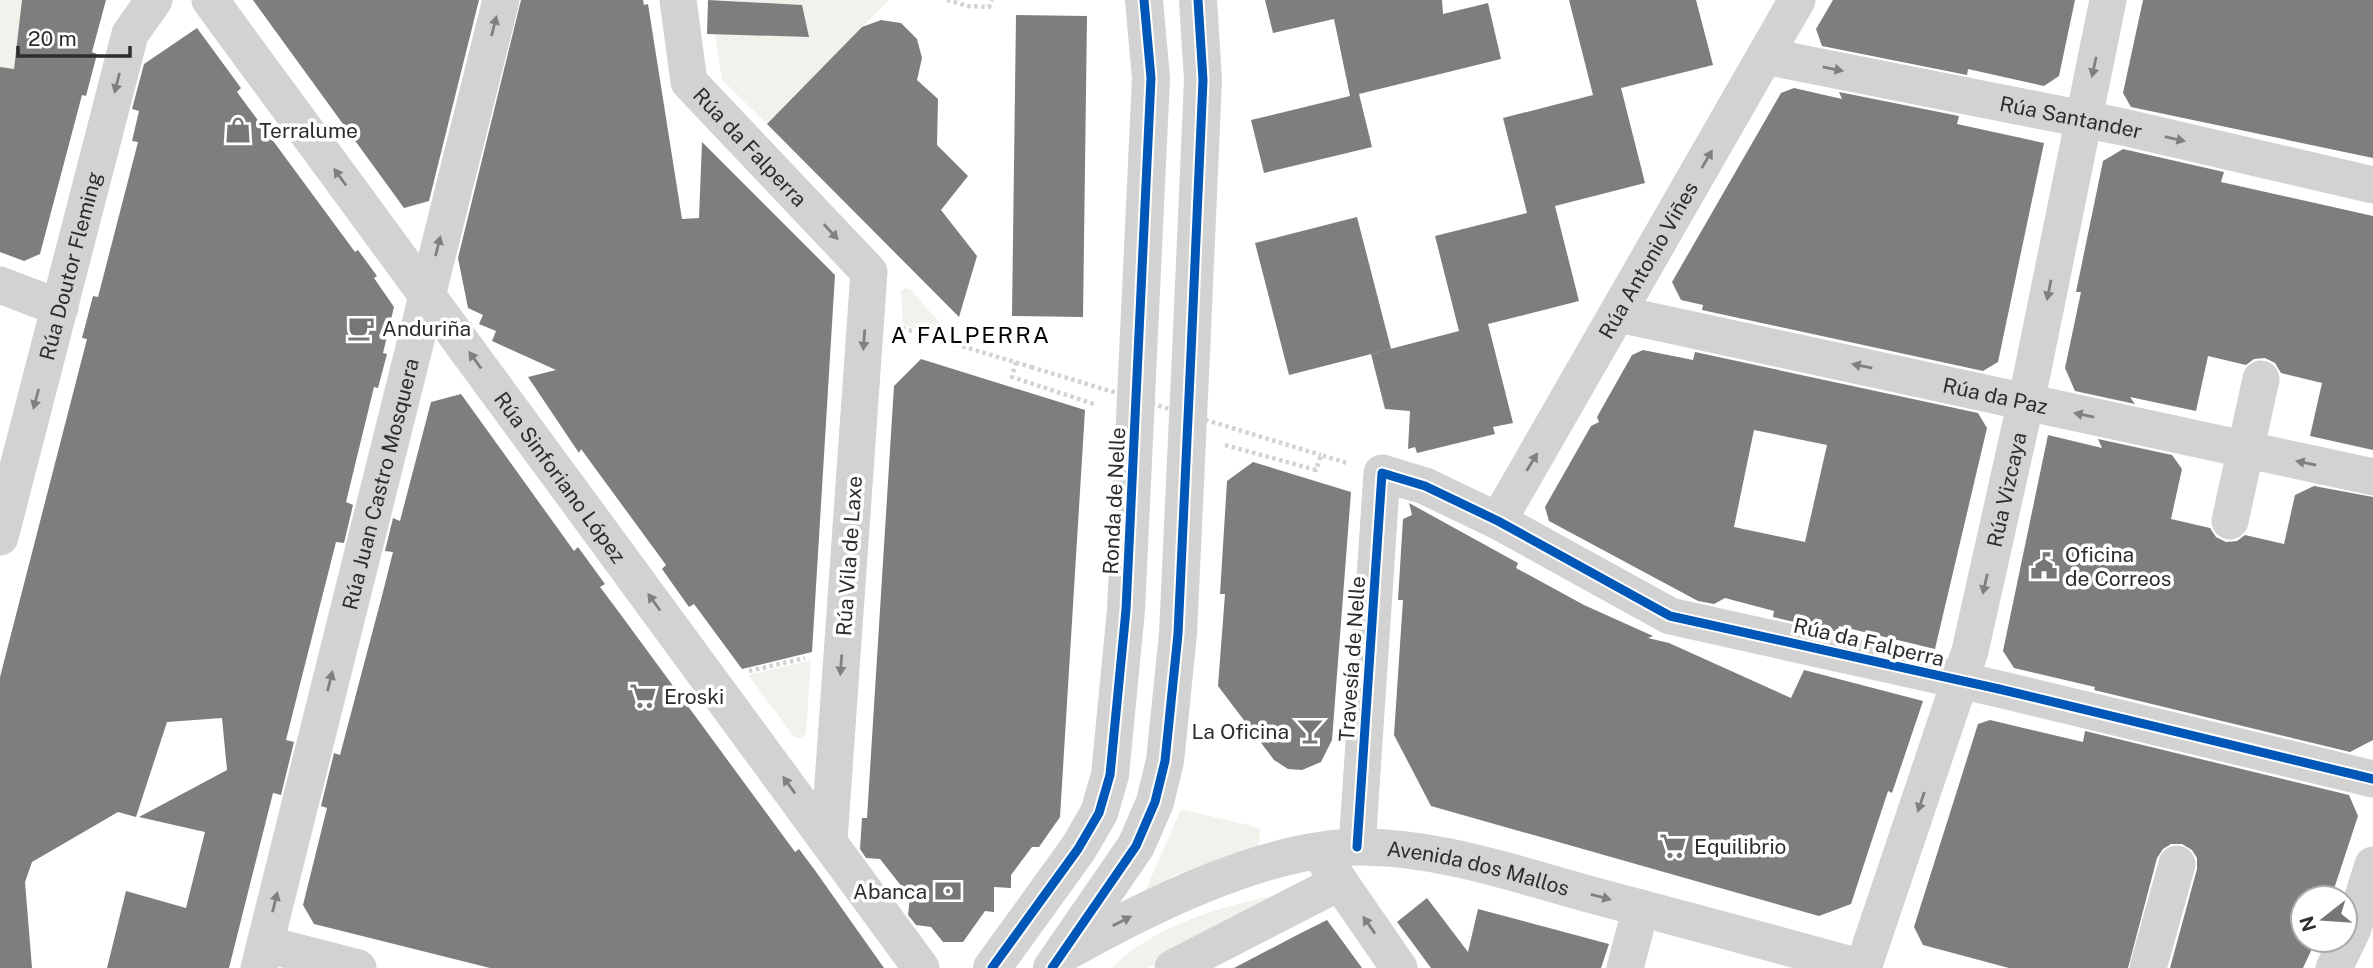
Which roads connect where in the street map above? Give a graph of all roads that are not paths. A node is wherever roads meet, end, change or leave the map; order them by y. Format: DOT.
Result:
graph roads {
  1 [pos="154,0"];
  2 [pos="210,0"];
  3 [pos="501,0"];
  4 [pos="678,0"];
  5 [pos="1144,0"];
  6 [pos="1198,0"];
  7 [pos="1797,0"];
  8 [pos="2108,0"];
  9 [pos="1766,56"];
  10 [pos="2082,119"];
  11 [pos="2373,185"];
  12 [pos="869,272"];
  13 [pos="0,285"];
  14 [pos="427,295"];
  15 [pos="60,308"];
  16 [pos="1619,314"];
  17 [pos="2261,379"];
  18 [pos="2026,402"];
  19 [pos="2245,450"];
  20 [pos="1382,472"];
  21 [pos="2373,477"];
  22 [pos="1498,521"];
  23 [pos="2230,521"];
  24 [pos="0,537"];
  25 [pos="1962,681"];
  26 [pos="2373,779"];
  27 [pos="829,840"];
  28 [pos="1357,847"];
  29 [pos="2177,864"];
  30 [pos="2373,865"];
  31 [pos="1330,867"];
  32 [pos="1641,908"];
  33 [pos="262,956"];
  34 [pos="1057,961"];
  35 [pos="923,962"];
  36 [pos="991,962"];
  37 [pos="1394,966"];
  38 [pos="358,968"];
  39 [pos="1173,968"];
  40 [pos="1625,968"];
  41 [pos="1863,968"];
  42 [pos="2148,968"];
  43 [pos="2334,968"];
  1 -- 15 [label="street, Rúa Doutor Fleming, one-way"];
  14 -- 2 [label="street, Rúa Sinforiano López, one-way"];
  14 -- 3 [label="street, Rúa Juan Castro Mosquera, one-way"];
  4 -- 12 [label="street, Rúa da Falperra, one-way"];
  5 -- 36 [label="street, Ronda de Nelle"];
  6 -- 34 [label="street"];
  7 -- 9 [label="street, Rúa Antonio Viñes"];
  8 -- 10 [label="street, Rúa Vizcaya, one-way"];
  9 -- 10 [label="street, Rúa Santander, one-way"];
  16 -- 9 [label="street, Rúa Antonio Viñes, one-way"];
  10 -- 11 [label="street, Rúa Santander, one-way"];
  10 -- 18 [label="street, Rúa Vizcaya, one-way"];
  12 -- 27 [label="street, Rúa Vila de Laxe, one-way"];
  13 -- 15 [label="street"];
  27 -- 14 [label="street, Rúa Sinforiano López, one-way"];
  33 -- 14 [label="street, Rúa Juan Castro Mosquera, one-way"];
  15 -- 24 [label="street, Rúa Doutor Fleming, one-way"];
  18 -- 16 [label="street, Rúa da Paz, one-way"];
  22 -- 16 [label="street, Rúa Antonio Viñes, one-way"];
  17 -- 19 [label="street"];
  19 -- 18 [label="street, Rúa da Paz, one-way"];
  18 -- 25 [label="street, Rúa Vizcaya, one-way"];
  21 -- 19 [label="street, Rúa da Paz, one-way"];
  19 -- 23 [label="street"];
  20 -- 22 [label="street, Rúa da Falperra"];
  20 -- 28 [label="street, Travesía de Nelle"];
  22 -- 25 [label="street, Rúa da Falperra"];
  25 -- 26 [label="street, Rúa da Falperra"];
  25 -- 41 [label="street, Rúa Vizcaya, one-way"];
  27 -- 35 [label="street, Rúa Sinforiano López"];
  28 -- 31 [label="street, Avenida dos Mallos"];
  28 -- 32 [label="street, Avenida dos Mallos, one-way"];
  29 -- 42 [label="street"];
  30 -- 43 [label="street"];
  34 -- 31 [label="street, Avenida dos Mallos, one-way"];
  37 -- 31 [label="street, one-way"];
  31 -- 39 [label="street"];
  32 -- 40 [label="street"];
  32 -- 41 [label="street, Avenida dos Mallos"];
  33 -- 38 [label="street"];
}
